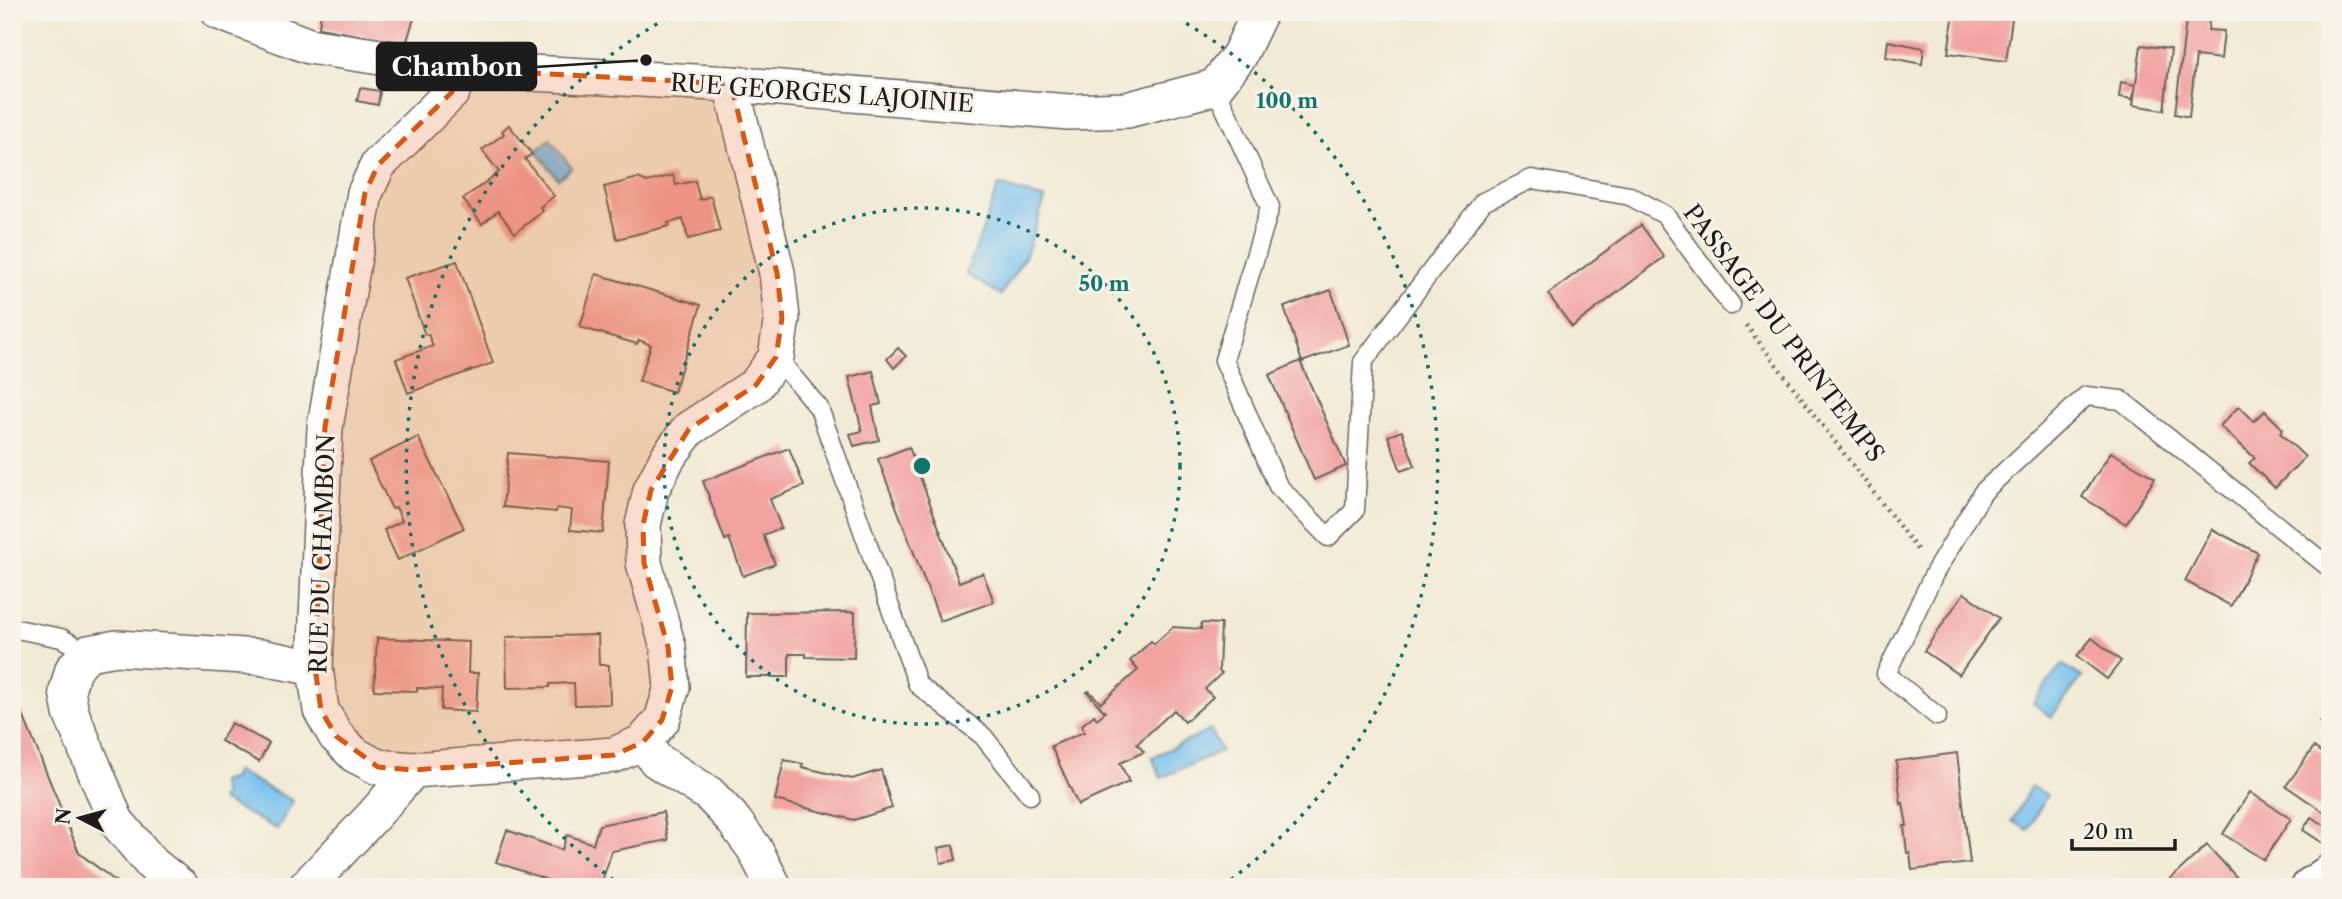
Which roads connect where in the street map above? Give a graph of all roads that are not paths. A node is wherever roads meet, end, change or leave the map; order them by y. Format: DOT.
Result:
graph roads {
  1 [pos="219,12"];
  2 [pos="1260,12"];
  3 [pos="458,69"];
  4 [pos="731,84"];
  5 [pos="1214,87"];
  6 [pos="1731,305"];
  7 [pos="776,357"];
  8 [pos="2330,568"];
  9 [pos="12,628"];
  10 [pos="88,653"];
  11 [pos="315,668"];
  12 [pos="1937,716"];
  13 [pos="643,742"];
  14 [pos="413,770"];
  15 [pos="1031,795"];
  16 [pos="2330,874"];
  17 [pos="180,887"];
  18 [pos="306,887"];
  19 [pos="774,887"];
  20 [pos="2311,887"];
  1 -- 3 [label="street, RUE GEORGES LAJOINIE"];
  2 -- 5 [label="street"];
  3 -- 4 [label="street, RUE GEORGES LAJOINIE"];
  3 -- 11 [label="street, RUE DU CHAMBON"];
  4 -- 5 [label="street, RUE GEORGES LAJOINIE"];
  4 -- 7 [label="street"];
  5 -- 6 [label="lane, PASSAGE DU PRINTEMPS"];
  7 -- 13 [label="street"];
  7 -- 15 [label="lane"];
  8 -- 12 [label="lane"];
  9 -- 10 [label="lane"];
  10 -- 11 [label="street"];
  10 -- 17 [label="street"];
  11 -- 14 [label="street, RUE DU CHAMBON"];
  13 -- 14 [label="street, RUE DU CHAMBON"];
  13 -- 19 [label="street"];
  14 -- 18 [label="street"];
  16 -- 20 [label="street"];
}
